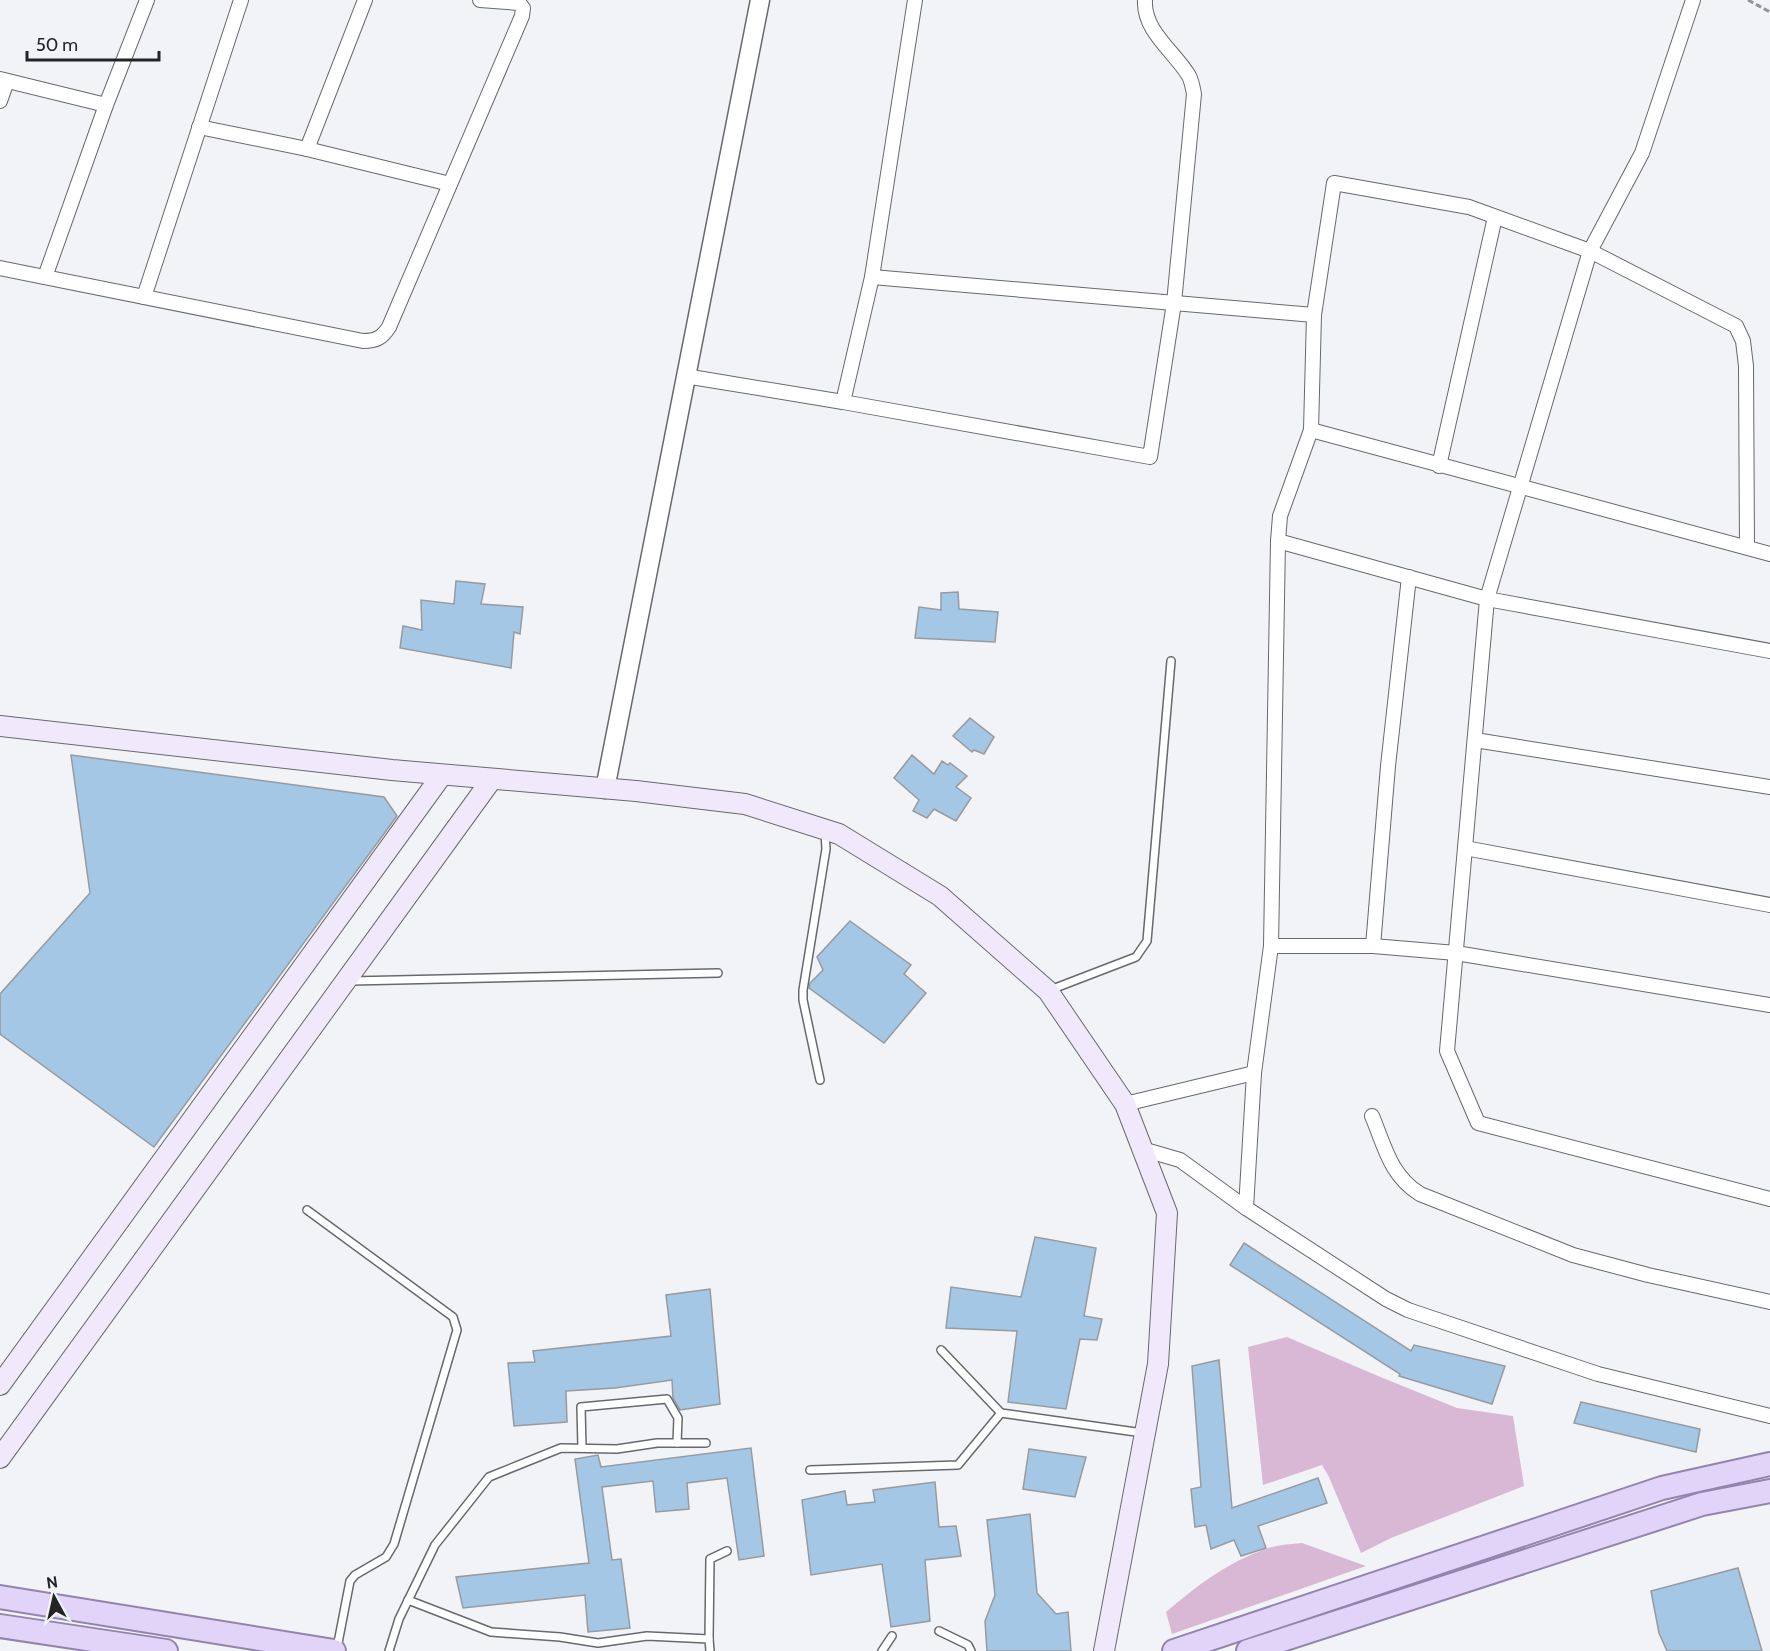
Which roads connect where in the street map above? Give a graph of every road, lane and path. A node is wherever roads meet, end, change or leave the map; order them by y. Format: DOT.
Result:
graph roads {
  1 [pos="147,0"];
  2 [pos="240,0"];
  3 [pos="365,0"];
  4 [pos="480,0"];
  5 [pos="760,0"];
  6 [pos="915,0"];
  7 [pos="1145,0"];
  8 [pos="1693,0"];
  9 [pos="1748,0"];
  10 [pos="1770,12"];
  11 [pos="3,80"];
  12 [pos="0,101"];
  13 [pos="106,105"];
  14 [pos="199,127"];
  15 [pos="307,148"];
  16 [pos="450,184"];
  17 [pos="1495,217"];
  18 [pos="1590,251"];
  19 [pos="0,268"];
  20 [pos="45,277"];
  21 [pos="872,277"];
  22 [pos="144,297"];
  23 [pos="1174,303"];
  24 [pos="1314,315"];
  25 [pos="685,376"];
  26 [pos="843,402"];
  27 [pos="1311,430"];
  28 [pos="1439,466"];
  29 [pos="1520,488"];
  30 [pos="1278,541"];
  31 [pos="1747,547"];
  32 [pos="1770,554"];
  33 [pos="1409,577"];
  34 [pos="1487,599"];
  35 [pos="1770,651"];
  36 [pos="1171,661"];
  37 [pos="0,726"];
  38 [pos="1474,740"];
  39 [pos="442,775"];
  40 [pos="492,779"];
  41 [pos="1770,786"];
  42 [pos="605,789"];
  43 [pos="825,829"];
  44 [pos="1465,848"];
  45 [pos="1770,905"];
  46 [pos="1271,946"];
  47 [pos="1373,946"];
  48 [pos="1456,953"];
  49 [pos="718,973"];
  50 [pos="346,981"];
  51 [pos="1048,991"];
  52 [pos="1770,1005"];
  53 [pos="1254,1073"];
  54 [pos="820,1080"];
  55 [pos="1125,1104"];
  56 [pos="1372,1116"];
  57 [pos="1142,1149"];
  58 [pos="1770,1199"];
  59 [pos="1246,1208"];
  60 [pos="307,1210"];
  61 [pos="1770,1302"];
  62 [pos="941,1350"];
  63 [pos="0,1385"];
  64 [pos="1001,1413"];
  65 [pos="1770,1416"];
  66 [pos="1146,1434"];
  67 [pos="677,1443"];
  68 [pos="706,1443"];
  69 [pos="582,1448"];
  70 [pos="0,1458"];
  71 [pos="1770,1464"];
  72 [pos="810,1470"];
  73 [pos="1770,1491"];
  74 [pos="727,1551"];
  75 [pos="0,1598"];
  76 [pos="408,1600"];
  77 [pos="0,1626"];
  78 [pos="939,1631"];
  79 [pos="892,1636"];
  80 [pos="709,1640"];
  81 [pos="166,1651"];
  82 [pos="335,1651"];
  83 [pos="389,1651"];
  84 [pos="710,1651"];
  85 [pos="882,1651"];
  86 [pos="971,1651"];
  87 [pos="1104,1651"];
  88 [pos="1174,1651"];
  89 [pos="1248,1651"];
  1 -- 13 [label="street"];
  2 -- 14 [label="street"];
  3 -- 15 [label="street"];
  4 -- 16 [label="street"];
  5 -- 25 [label="street"];
  6 -- 21 [label="street"];
  7 -- 23 [label="street"];
  8 -- 18 [label="street"];
  9 -- 10 [label="path"];
  11 -- 12 [label="street"];
  11 -- 13 [label="street"];
  13 -- 20 [label="street"];
  14 -- 15 [label="street"];
  14 -- 22 [label="street"];
  15 -- 16 [label="street"];
  16 -- 22 [label="street"];
  17 -- 18 [label="street"];
  17 -- 24 [label="street"];
  17 -- 28 [label="street"];
  18 -- 29 [label="street"];
  18 -- 31 [label="street"];
  19 -- 20 [label="street"];
  20 -- 22 [label="street"];
  21 -- 23 [label="street"];
  21 -- 26 [label="street"];
  23 -- 24 [label="street"];
  23 -- 26 [label="street"];
  24 -- 27 [label="street"];
  25 -- 26 [label="street"];
  25 -- 42 [label="street"];
  27 -- 28 [label="street"];
  27 -- 30 [label="street"];
  28 -- 29 [label="street"];
  29 -- 31 [label="street"];
  29 -- 34 [label="street"];
  30 -- 33 [label="street"];
  30 -- 46 [label="street"];
  31 -- 32 [label="street"];
  33 -- 34 [label="street"];
  33 -- 47 [label="street"];
  34 -- 35 [label="street"];
  34 -- 38 [label="street"];
  36 -- 51 [label="lane"];
  37 -- 39 [label="main road"];
  38 -- 41 [label="street"];
  38 -- 44 [label="street"];
  39 -- 40 [label="main road"];
  39 -- 63 [label="main road"];
  40 -- 42 [label="main road"];
  40 -- 50 [label="main road"];
  42 -- 43 [label="main road"];
  43 -- 51 [label="main road"];
  43 -- 54 [label="lane"];
  44 -- 45 [label="street"];
  44 -- 48 [label="street"];
  46 -- 47 [label="street"];
  46 -- 53 [label="street"];
  47 -- 48 [label="street"];
  48 -- 52 [label="street"];
  48 -- 58 [label="street"];
  49 -- 50 [label="lane"];
  50 -- 70 [label="main road"];
  51 -- 55 [label="main road"];
  53 -- 55 [label="street"];
  53 -- 59 [label="street"];
  55 -- 57 [label="main road"];
  56 -- 61 [label="street"];
  57 -- 59 [label="street"];
  57 -- 66 [label="main road"];
  59 -- 65 [label="street"];
  60 -- 82 [label="lane"];
  62 -- 64 [label="lane"];
  64 -- 66 [label="lane"];
  64 -- 72 [label="lane"];
  66 -- 87 [label="main road"];
  67 -- 68 [label="lane"];
  67 -- 69 [label="lane"];
  67 -- 69 [label="lane"];
  69 -- 76 [label="lane"];
  71 -- 88 [label="main road"];
  73 -- 89 [label="main road"];
  74 -- 80 [label="lane"];
  75 -- 82 [label="main road"];
  76 -- 80 [label="lane"];
  76 -- 83 [label="lane"];
  77 -- 81 [label="main road"];
  78 -- 86 [label="lane"];
  79 -- 85 [label="lane"];
  80 -- 84 [label="lane"];
}
